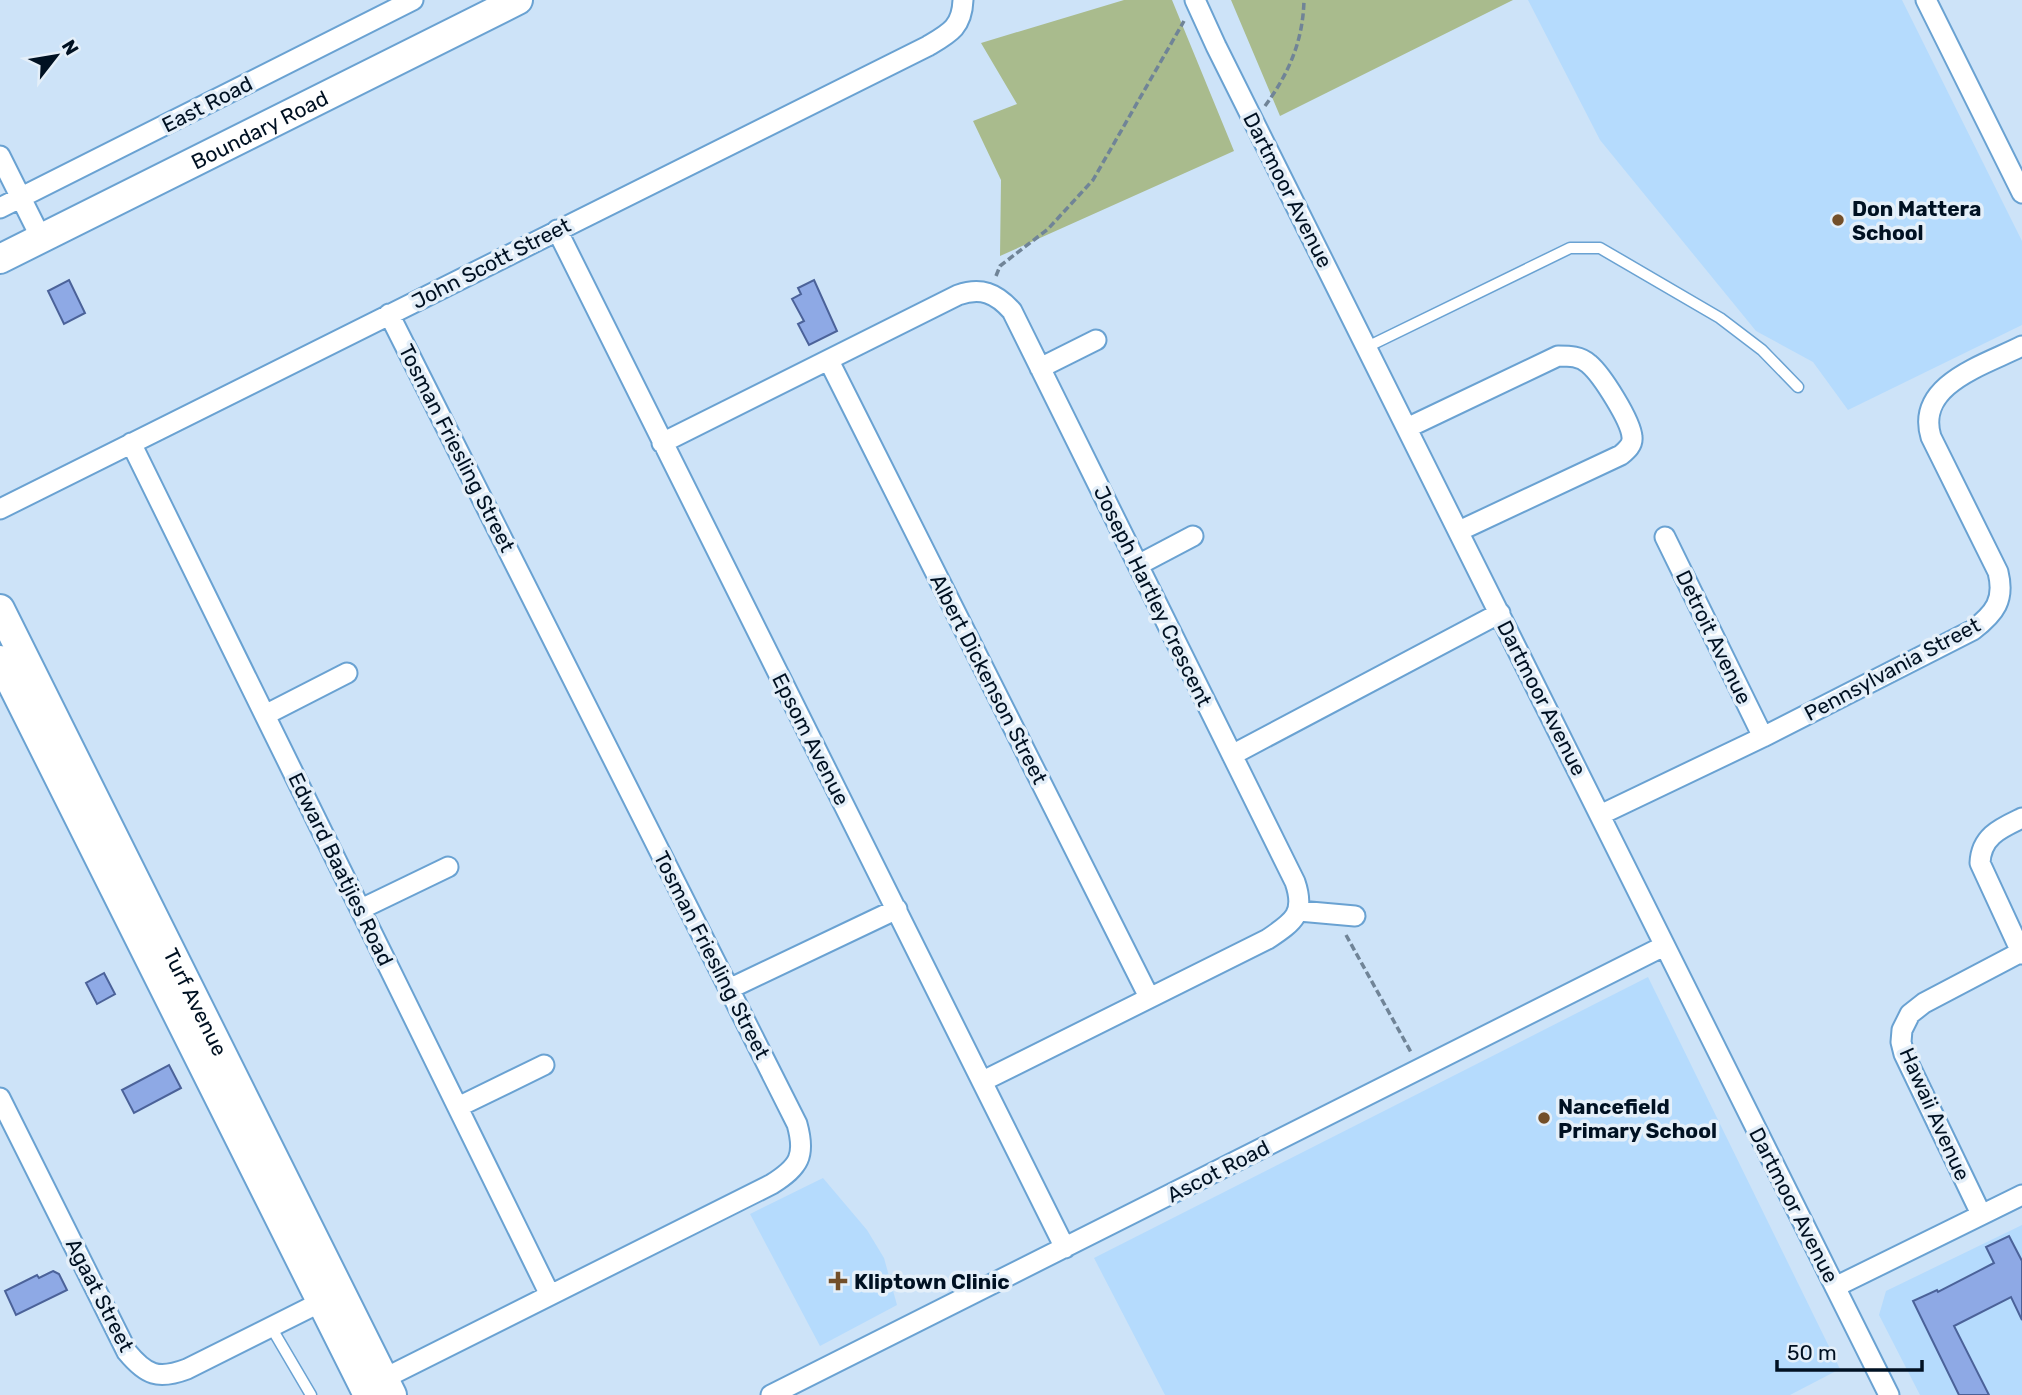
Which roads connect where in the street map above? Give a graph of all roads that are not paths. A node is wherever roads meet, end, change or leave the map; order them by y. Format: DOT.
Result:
graph roads {
  1 [pos="413,0"];
  2 [pos="518,0"];
  3 [pos="963,0"];
  4 [pos="1195,0"];
  5 [pos="1926,0"];
  6 [pos="0,156"];
  7 [pos="2022,193"];
  8 [pos="20,197"];
  9 [pos="0,208"];
  10 [pos="557,230"];
  11 [pos="41,239"];
  12 [pos="0,258"];
  13 [pos="389,314"];
  14 [pos="1096,340"];
  15 [pos="2022,346"];
  16 [pos="1367,347"];
  17 [pos="829,361"];
  18 [pos="1040,368"];
  19 [pos="1798,387"];
  20 [pos="1407,428"];
  21 [pos="131,443"];
  22 [pos="662,443"];
  23 [pos="0,509"];
  24 [pos="1459,531"];
  25 [pos="1193,536"];
  26 [pos="1665,537"];
  27 [pos="1138,565"];
  28 [pos="0,609"];
  29 [pos="1500,613"];
  30 [pos="6,652"];
  31 [pos="347,673"];
  32 [pos="265,715"];
  33 [pos="1763,737"];
  34 [pos="1232,755"];
  35 [pos="1600,815"];
  36 [pos="2022,818"];
  37 [pos="448,867"];
  38 [pos="361,909"];
  39 [pos="897,909"];
  40 [pos="1300,911"];
  41 [pos="1355,916"];
  42 [pos="1664,946"];
  43 [pos="2021,953"];
  44 [pos="729,989"];
  45 [pos="1149,997"];
  46 [pos="544,1065"];
  47 [pos="983,1080"];
  48 [pos="0,1098"];
  49 [pos="458,1107"];
  50 [pos="2022,1195"];
  51 [pos="1981,1214"];
  52 [pos="1065,1248"];
  53 [pos="1835,1287"];
  54 [pos="550,1295"];
  55 [pos="331,1297"];
  56 [pos="271,1327"];
  57 [pos="802,1388"];
  58 [pos="377,1389"];
  59 [pos="311,1395"];
  60 [pos="771,1395"];
  61 [pos="1889,1395"];
  1 -- 8 [label="street, East Road"];
  2 -- 11 [label="main road, Boundary Road"];
  3 -- 10 [label="street, John Scott Street"];
  4 -- 16 [label="street, Dartmoor Avenue"];
  5 -- 7 [label="street"];
  6 -- 8 [label="street"];
  8 -- 9 [label="street, East Road"];
  8 -- 11 [label="street"];
  10 -- 13 [label="street, John Scott Street"];
  10 -- 22 [label="street, Epsom Avenue"];
  11 -- 12 [label="main road, Boundary Road"];
  13 -- 21 [label="street, John Scott Street"];
  13 -- 44 [label="street, Tosman Friesling Street"];
  14 -- 18 [label="street"];
  15 -- 33 [label="street, Pennsylvania Street"];
  16 -- 19 [label="lane"];
  16 -- 20 [label="street, Dartmoor Avenue"];
  17 -- 18 [label="street, Joseph Hartley Crescent"];
  17 -- 22 [label="street"];
  17 -- 45 [label="street, Albert Dickenson Street"];
  18 -- 27 [label="street, Joseph Hartley Crescent"];
  20 -- 24 [label="street, Dartmoor Avenue"];
  20 -- 24 [label="street"];
  21 -- 23 [label="street, John Scott Street"];
  21 -- 32 [label="street, Edward Baatjies Road"];
  22 -- 39 [label="street, Epsom Avenue"];
  24 -- 29 [label="street, Dartmoor Avenue"];
  25 -- 27 [label="street"];
  26 -- 33 [label="street, Detroit Avenue"];
  27 -- 34 [label="street, Joseph Hartley Crescent"];
  28 -- 30 [label="main road, Turf Avenue"];
  29 -- 34 [label="street"];
  29 -- 35 [label="street, Dartmoor Avenue"];
  30 -- 55 [label="main road, Turf Avenue"];
  31 -- 32 [label="street"];
  32 -- 38 [label="street, Edward Baatjies Road"];
  33 -- 35 [label="street, Pennsylvania Street"];
  34 -- 40 [label="street, Joseph Hartley Crescent"];
  35 -- 42 [label="street, Dartmoor Avenue"];
  36 -- 43 [label="street"];
  37 -- 38 [label="street"];
  38 -- 49 [label="street, Edward Baatjies Road"];
  39 -- 44 [label="street"];
  39 -- 47 [label="street, Epsom Avenue"];
  40 -- 41 [label="street"];
  40 -- 45 [label="street"];
  42 -- 52 [label="street, Ascot Road"];
  42 -- 53 [label="street, Dartmoor Avenue"];
  43 -- 51 [label="street, Hawaii Avenue"];
  44 -- 54 [label="street, Tosman Friesling Street"];
  45 -- 47 [label="street"];
  46 -- 49 [label="street"];
  47 -- 52 [label="street, Epsom Avenue"];
  48 -- 56 [label="street, Agaat Street"];
  49 -- 54 [label="street, Edward Baatjies Road"];
  50 -- 51 [label="street"];
  51 -- 53 [label="street"];
  52 -- 57 [label="street, Ascot Road"];
  53 -- 61 [label="street, Dartmoor Avenue"];
  54 -- 58 [label="street, Tosman Friesling Street"];
  55 -- 56 [label="street, Agaat Street"];
  55 -- 58 [label="main road, Turf Avenue"];
  56 -- 59 [label="lane"];
  57 -- 60 [label="street, Ascot Road"];
}
